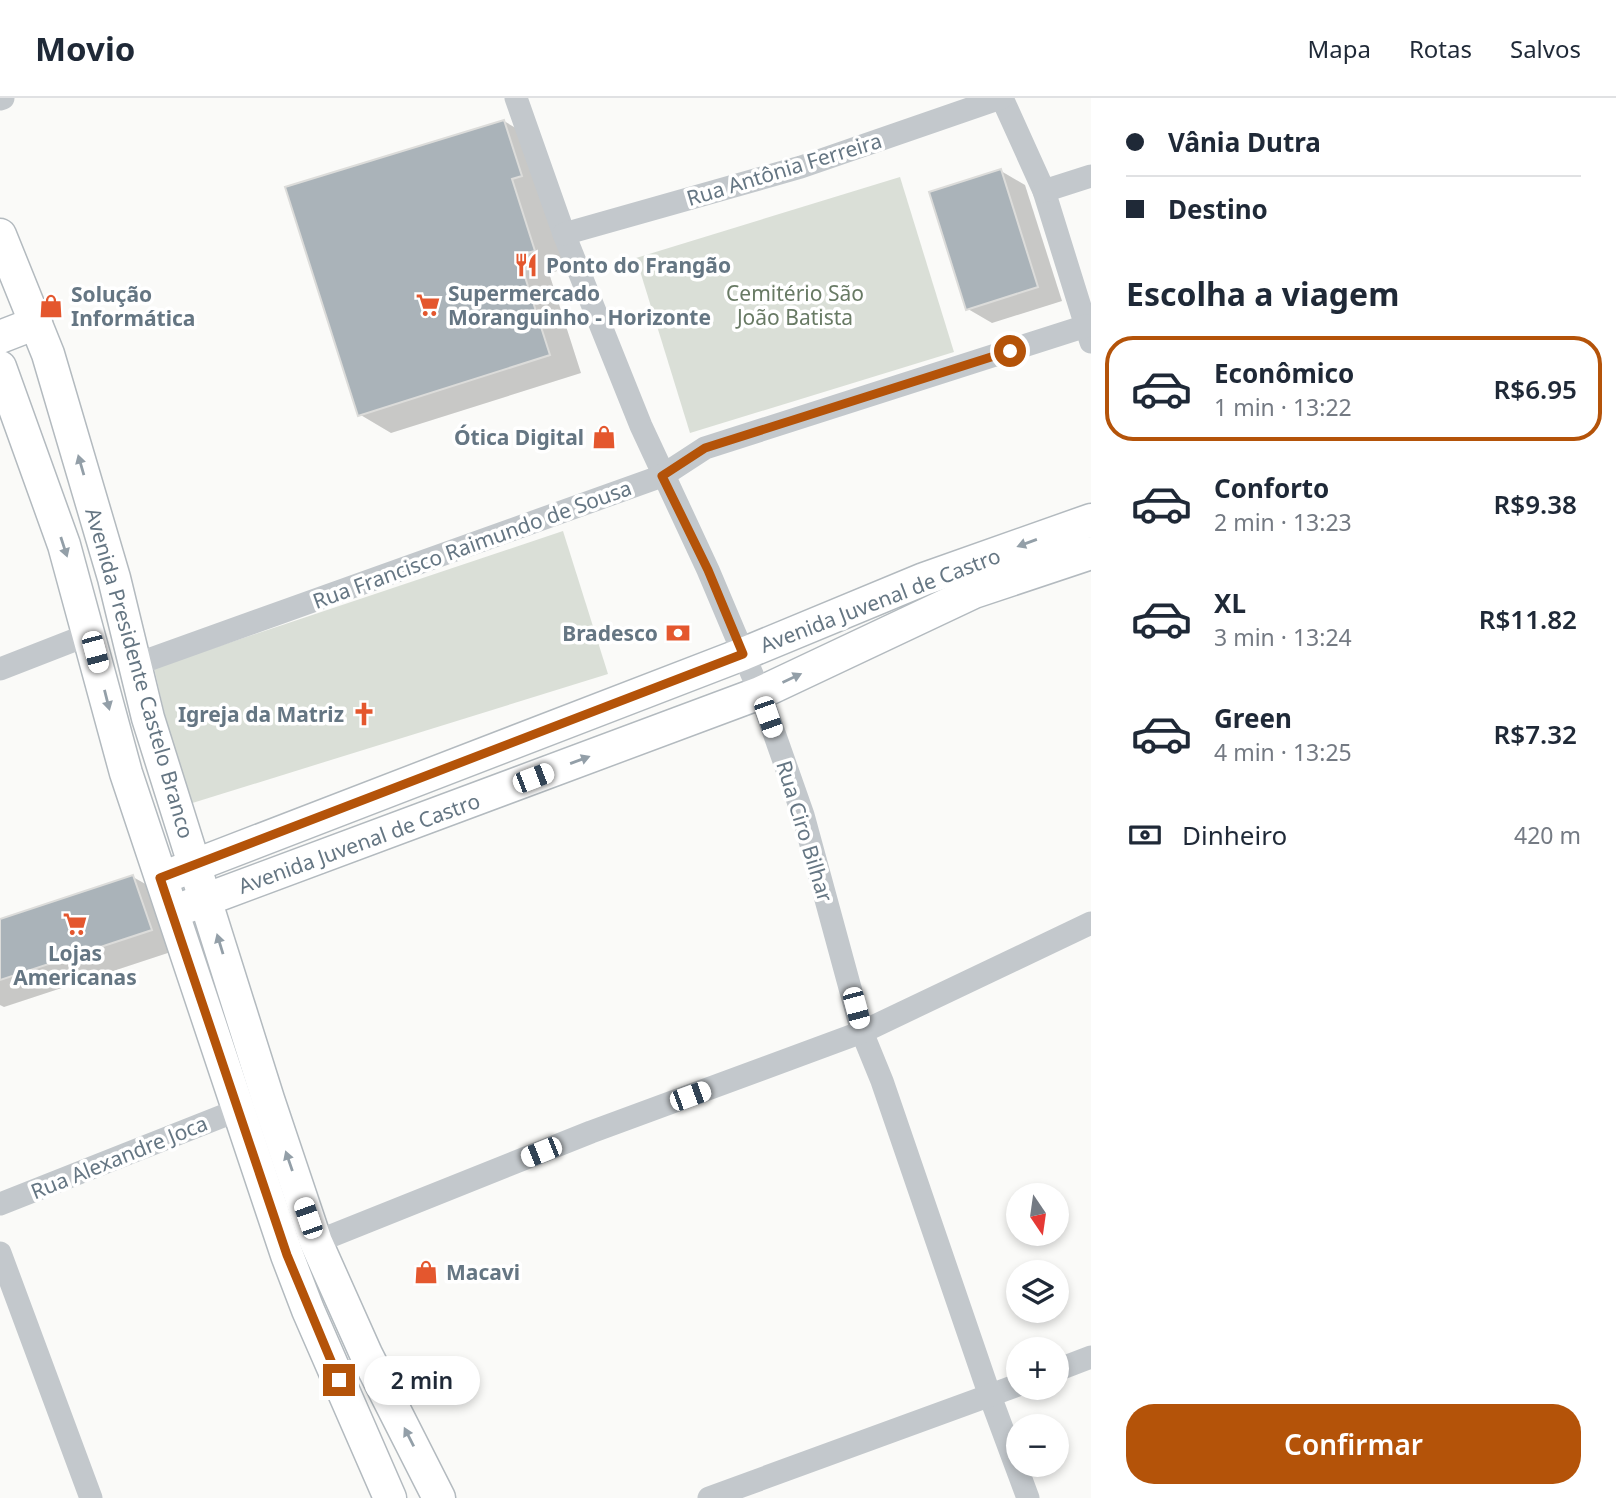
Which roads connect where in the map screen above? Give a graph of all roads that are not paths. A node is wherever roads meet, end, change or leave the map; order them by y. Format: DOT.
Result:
graph roads {
  1 [pos="516,98"];
  2 [pos="1001,98"];
  3 [pos="1091,176"];
  4 [pos="1045,191"];
  5 [pos="564,234"];
  6 [pos="0,235"];
  7 [pos="36,323"];
  8 [pos="1088,334"];
  9 [pos="0,337"];
  10 [pos="48,354"];
  11 [pos="1,371"];
  12 [pos="662,476"];
  13 [pos="1091,520"];
  14 [pos="1091,553"];
  15 [pos="90,634"];
  16 [pos="743,654"];
  17 [pos="134,665"];
  18 [pos="0,669"];
  19 [pos="760,693"];
  20 [pos="195,866"];
  21 [pos="160,878"];
  22 [pos="206,900"];
  23 [pos="172,912"];
  24 [pos="1091,923"];
  25 [pos="862,1032"];
  26 [pos="239,1110"];
  27 [pos="0,1204"];
  28 [pos="316,1242"];
  29 [pos="0,1253"];
  30 [pos="1091,1357"];
  31 [pos="1069,1365"];
  32 [pos="1006,1390"];
  33 [pos="990,1396"];
  34 [pos="91,1498"];
  35 [pos="390,1498"];
  36 [pos="439,1498"];
  37 [pos="709,1498"];
  38 [pos="1028,1498"];
  1 -- 5 [label="street, Rua Ciro Bilhar"];
  2 -- 4 [label="street"];
  2 -- 5 [label="street, Rua Antônia Ferreira"];
  3 -- 4 [label="street"];
  4 -- 8 [label="street"];
  5 -- 12 [label="street, Rua Ciro Bilhar"];
  6 -- 7 [label="main road, Avenida Presidente Castelo Branco"];
  7 -- 9 [label="main road"];
  7 -- 10 [label="main road, Avenida Presidente Castelo Branco"];
  8 -- 12 [label="street, Rua Francisco Raimundo de Sousa"];
  10 -- 11 [label="main road"];
  17 -- 10 [label="main road, Avenida Presidente Castelo Branco, one-way"];
  11 -- 15 [label="main road, Avenida Presidente Castelo Branco, one-way"];
  12 -- 16 [label="street, Rua Ciro Bilhar"];
  12 -- 17 [label="street, Rua Francisco Raimundo de Sousa"];
  13 -- 16 [label="main road, Avenida Juvenal de Castro, one-way"];
  19 -- 14 [label="main road, Avenida Juvenal de Castro, one-way"];
  15 -- 18 [label="street"];
  15 -- 21 [label="main road, Avenida Presidente Castelo Branco, one-way"];
  16 -- 19 [label="street, Rua Ciro Bilhar"];
  16 -- 20 [label="main road, Avenida Juvenal de Castro"];
  17 -- 20 [label="main road, Avenida Presidente Castelo Branco"];
  22 -- 19 [label="main road, Avenida Juvenal de Castro, one-way"];
  19 -- 25 [label="street, Rua Ciro Bilhar"];
  20 -- 21 [label="main road, Avenida Juvenal de Castro"];
  20 -- 22 [label="main road, Avenida Presidente Castelo Branco"];
  21 -- 23 [label="main road, Avenida Presidente Castelo Branco"];
  22 -- 23 [label="main road, Avenida Juvenal de Castro"];
  28 -- 22 [label="main road, Avenida Presidente Castelo Branco, one-way"];
  23 -- 26 [label="main road, Avenida Presidente Castelo Branco"];
  24 -- 25 [label="street"];
  25 -- 28 [label="street"];
  25 -- 33 [label="street, Rua Ciro Bilhar"];
  26 -- 27 [label="street, Rua Alexandre Joca"];
  26 -- 35 [label="main road, Avenida Presidente Castelo Branco"];
  36 -- 28 [label="main road, Avenida Presidente Castelo Branco, one-way"];
  29 -- 34 [label="street"];
  30 -- 31 [label="street"];
  32 -- 33 [label="street"];
  33 -- 37 [label="street"];
  33 -- 38 [label="street, Rua Ciro Bilhar"];
}
